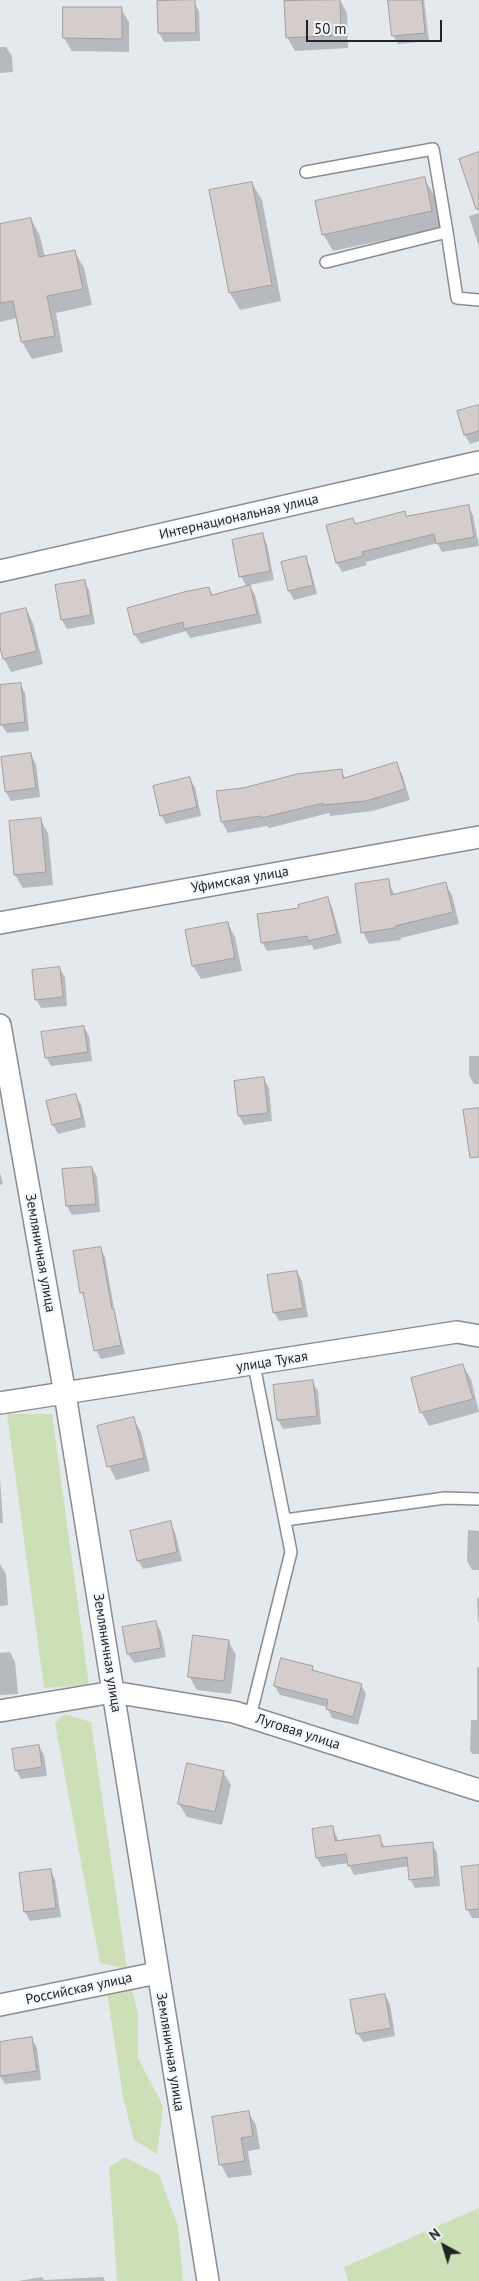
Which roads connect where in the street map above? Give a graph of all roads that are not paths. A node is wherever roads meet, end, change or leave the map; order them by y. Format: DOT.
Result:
graph roads {
  1 [pos="306,172"];
  2 [pos="447,232"];
  3 [pos="326,262"];
  4 [pos="479,300"];
  5 [pos="479,462"];
  6 [pos="0,571"];
  7 [pos="479,838"];
  8 [pos="0,923"];
  9 [pos="0,1025"];
  10 [pos="479,1336"];
  11 [pos="254,1365"];
  12 [pos="65,1394"];
  13 [pos="0,1403"];
  14 [pos="479,1499"];
  15 [pos="285,1520"];
  16 [pos="113,1692"];
  17 [pos="0,1710"];
  18 [pos="250,1717"];
  19 [pos="479,1790"];
  20 [pos="157,1973"];
  21 [pos="0,2005"];
  22 [pos="208,2281"];
  1 -- 2 [label="lane"];
  2 -- 3 [label="lane"];
  2 -- 4 [label="lane"];
  5 -- 6 [label="street, Интернациональная улица"];
  7 -- 8 [label="street, Уфимская улица"];
  9 -- 12 [label="street, Земляничная улица"];
  10 -- 11 [label="street, улица Тукая"];
  11 -- 12 [label="street, улица Тукая"];
  11 -- 15 [label="lane"];
  12 -- 13 [label="street, улица Тукая"];
  12 -- 16 [label="street, Земляничная улица"];
  14 -- 15 [label="lane"];
  15 -- 18 [label="lane"];
  16 -- 17 [label="street, Луговая улица"];
  16 -- 18 [label="street, Луговая улица"];
  16 -- 20 [label="street, Земляничная улица"];
  18 -- 19 [label="street, Луговая улица"];
  20 -- 21 [label="street, Российская улица"];
  20 -- 22 [label="street, Земляничная улица"];
}
